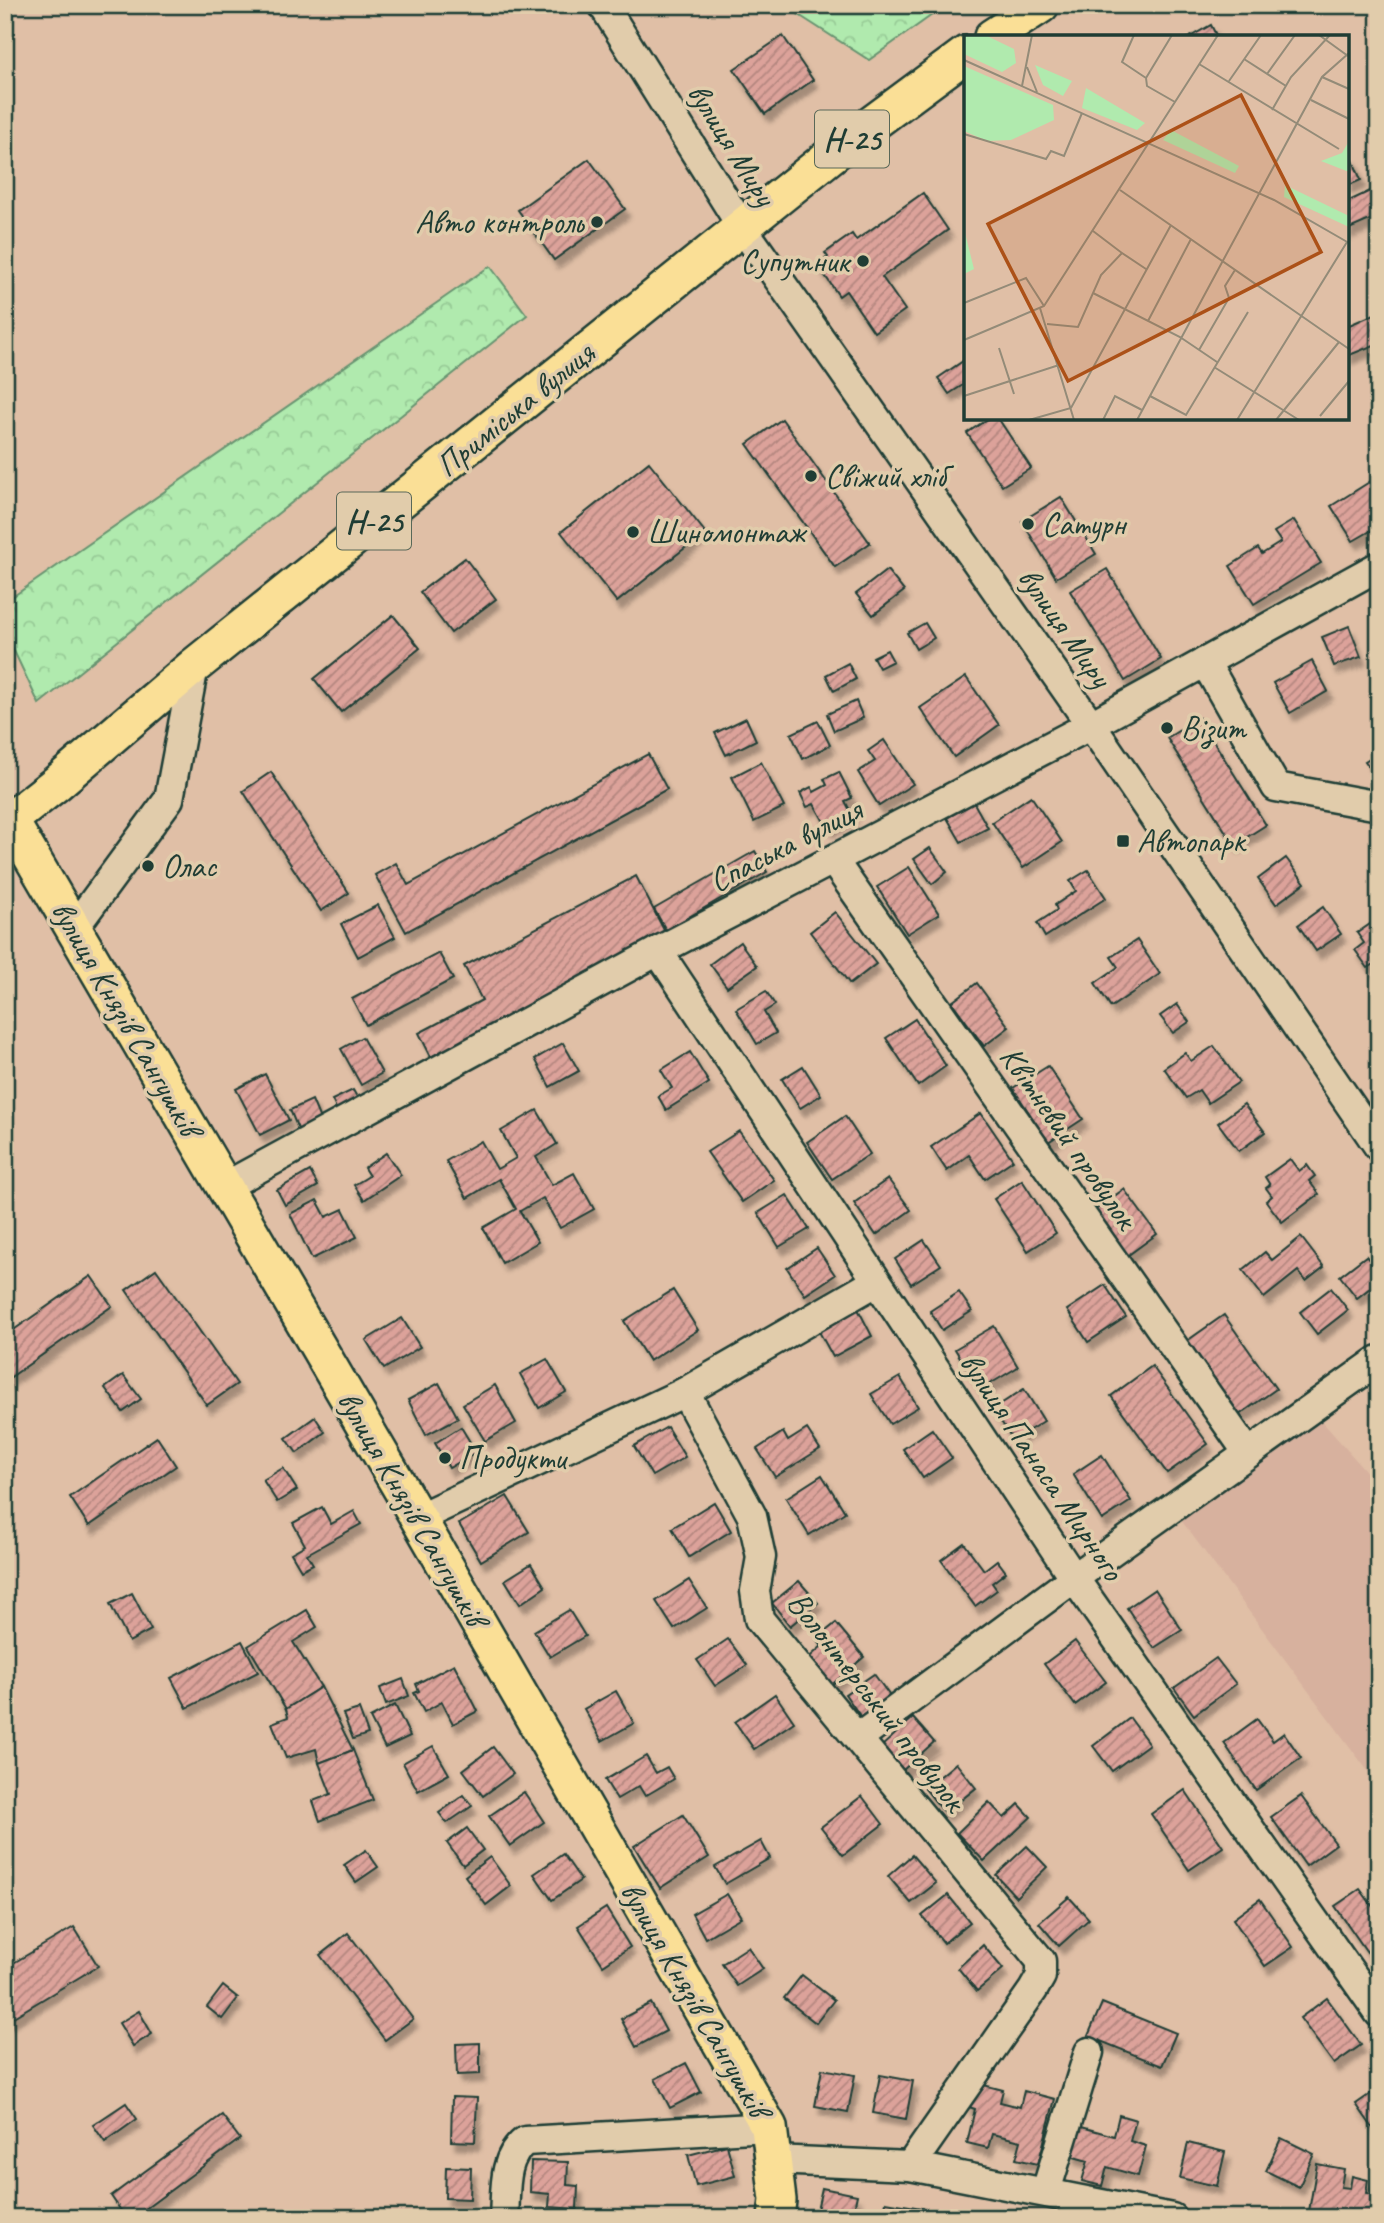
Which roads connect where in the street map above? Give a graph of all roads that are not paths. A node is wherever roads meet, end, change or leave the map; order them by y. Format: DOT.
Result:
graph roads {
  1 [pos="603,5"];
  2 [pos="1041,5"];
  3 [pos="995,35"];
  4 [pos="964,56"];
  5 [pos="742,227"];
  6 [pos="1379,566"];
  7 [pos="1205,662"];
  8 [pos="194,666"];
  9 [pos="1091,725"];
  10 [pos="1379,806"];
  11 [pos="7,818"];
  12 [pos="832,860"];
  13 [pos="74,928"];
  14 [pos="657,951"];
  15 [pos="1379,1147"];
  16 [pos="224,1187"];
  17 [pos="876,1282"];
  18 [pos="1379,1360"];
  19 [pos="685,1392"];
  20 [pos="1248,1453"];
  21 [pos="418,1518"];
  22 [pos="1074,1578"];
  23 [pos="858,1738"];
  24 [pos="1379,2013"];
  25 [pos="1089,2052"];
  26 [pos="771,2144"];
  27 [pos="910,2166"];
  28 [pos="1046,2191"];
  29 [pos="504,2218"];
  30 [pos="776,2218"];
  31 [pos="1172,2218"];
  1 -- 5 [label="street, вулиця Миру"];
  2 -- 3 [label="main road"];
  4 -- 5 [label="main road, Приміська вулиця / Н-25"];
  5 -- 8 [label="main road, Приміська вулиця / Н-25"];
  5 -- 9 [label="street, вулиця Миру"];
  6 -- 7 [label="street, Спаська вулиця"];
  7 -- 9 [label="street, Спаська вулиця"];
  7 -- 10 [label="street"];
  8 -- 11 [label="main road, Приміська вулиця / Н-25"];
  8 -- 13 [label="street"];
  9 -- 12 [label="street, Спаська вулиця"];
  9 -- 15 [label="street, вулиця Миру"];
  11 -- 13 [label="main road, вулиця Князів Сангушків"];
  12 -- 14 [label="street, Спаська вулиця"];
  12 -- 20 [label="street, Квітневий провулок"];
  13 -- 16 [label="main road, вулиця Князів Сангушків"];
  14 -- 16 [label="street, Спаська вулиця"];
  14 -- 17 [label="street, вулиця Панаса Мирного"];
  16 -- 21 [label="main road, вулиця Князів Сангушків"];
  17 -- 19 [label="street"];
  17 -- 22 [label="street, вулиця Панаса Мирного"];
  18 -- 20 [label="street"];
  19 -- 21 [label="street"];
  19 -- 23 [label="street, Волонтерський провулок"];
  20 -- 22 [label="street"];
  21 -- 26 [label="main road, вулиця Князів Сангушків"];
  22 -- 23 [label="street"];
  22 -- 24 [label="street, вулиця Панаса Мирного"];
  23 -- 27 [label="street, Волонтерський провулок"];
  25 -- 28 [label="street"];
  26 -- 27 [label="street"];
  26 -- 29 [label="street"];
  26 -- 30 [label="main road, вулиця Князів Сангушків"];
  27 -- 28 [label="street"];
  28 -- 31 [label="street"];
}
